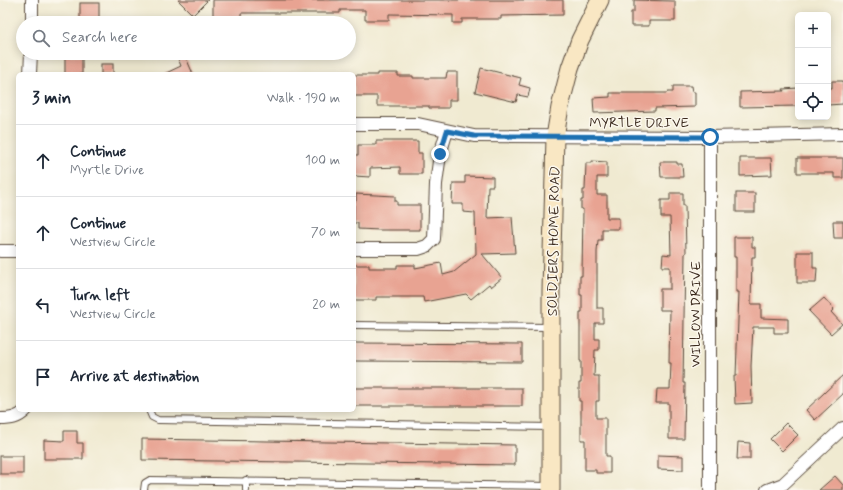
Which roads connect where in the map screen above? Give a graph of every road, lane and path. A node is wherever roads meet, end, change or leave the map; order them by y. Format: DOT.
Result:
graph roads {
  1 [pos="32,0"];
  2 [pos="600,0"];
  3 [pos="32,16"];
  4 [pos="31,60"];
  5 [pos="30,72"];
  6 [pos="356,124"];
  7 [pos="447,131"];
  8 [pos="843,134"];
  9 [pos="555,137"];
  10 [pos="710,137"];
  11 [pos="356,249"];
  12 [pos="0,251"];
  13 [pos="16,252"];
  14 [pos="356,325"];
  15 [pos="552,327"];
  16 [pos="24,412"];
  17 [pos="149,412"];
  18 [pos="5,419"];
  19 [pos="551,427"];
  20 [pos="843,428"];
  21 [pos="246,480"];
  22 [pos="470,487"];
  23 [pos="785,487"];
  24 [pos="552,488"];
  25 [pos="144,490"];
  26 [pos="246,490"];
  27 [pos="710,490"];
  28 [pos="767,490"];
  1 -- 3 [label="street"];
  2 -- 9 [label="street, SOLDIERS HOME ROAD"];
  4 -- 5 [label="street"];
  6 -- 7 [label="street, MYRTLE DRIVE"];
  7 -- 9 [label="street, MYRTLE DRIVE"];
  7 -- 11 [label="street"];
  8 -- 10 [label="street, MYRTLE DRIVE"];
  9 -- 10 [label="street, MYRTLE DRIVE"];
  9 -- 15 [label="street, SOLDIERS HOME ROAD"];
  10 -- 27 [label="street, WILLOW DRIVE"];
  12 -- 13 [label="street"];
  14 -- 15 [label="lane"];
  15 -- 19 [label="street, SOLDIERS HOME ROAD"];
  16 -- 18 [label="street"];
  17 -- 19 [label="lane"];
  19 -- 24 [label="street, SOLDIERS HOME ROAD"];
  20 -- 23 [label="street"];
  21 -- 22 [label="lane"];
  21 -- 25 [label="lane"];
  21 -- 26 [label="lane"];
  22 -- 24 [label="lane"];
  23 -- 28 [label="street"];
}
